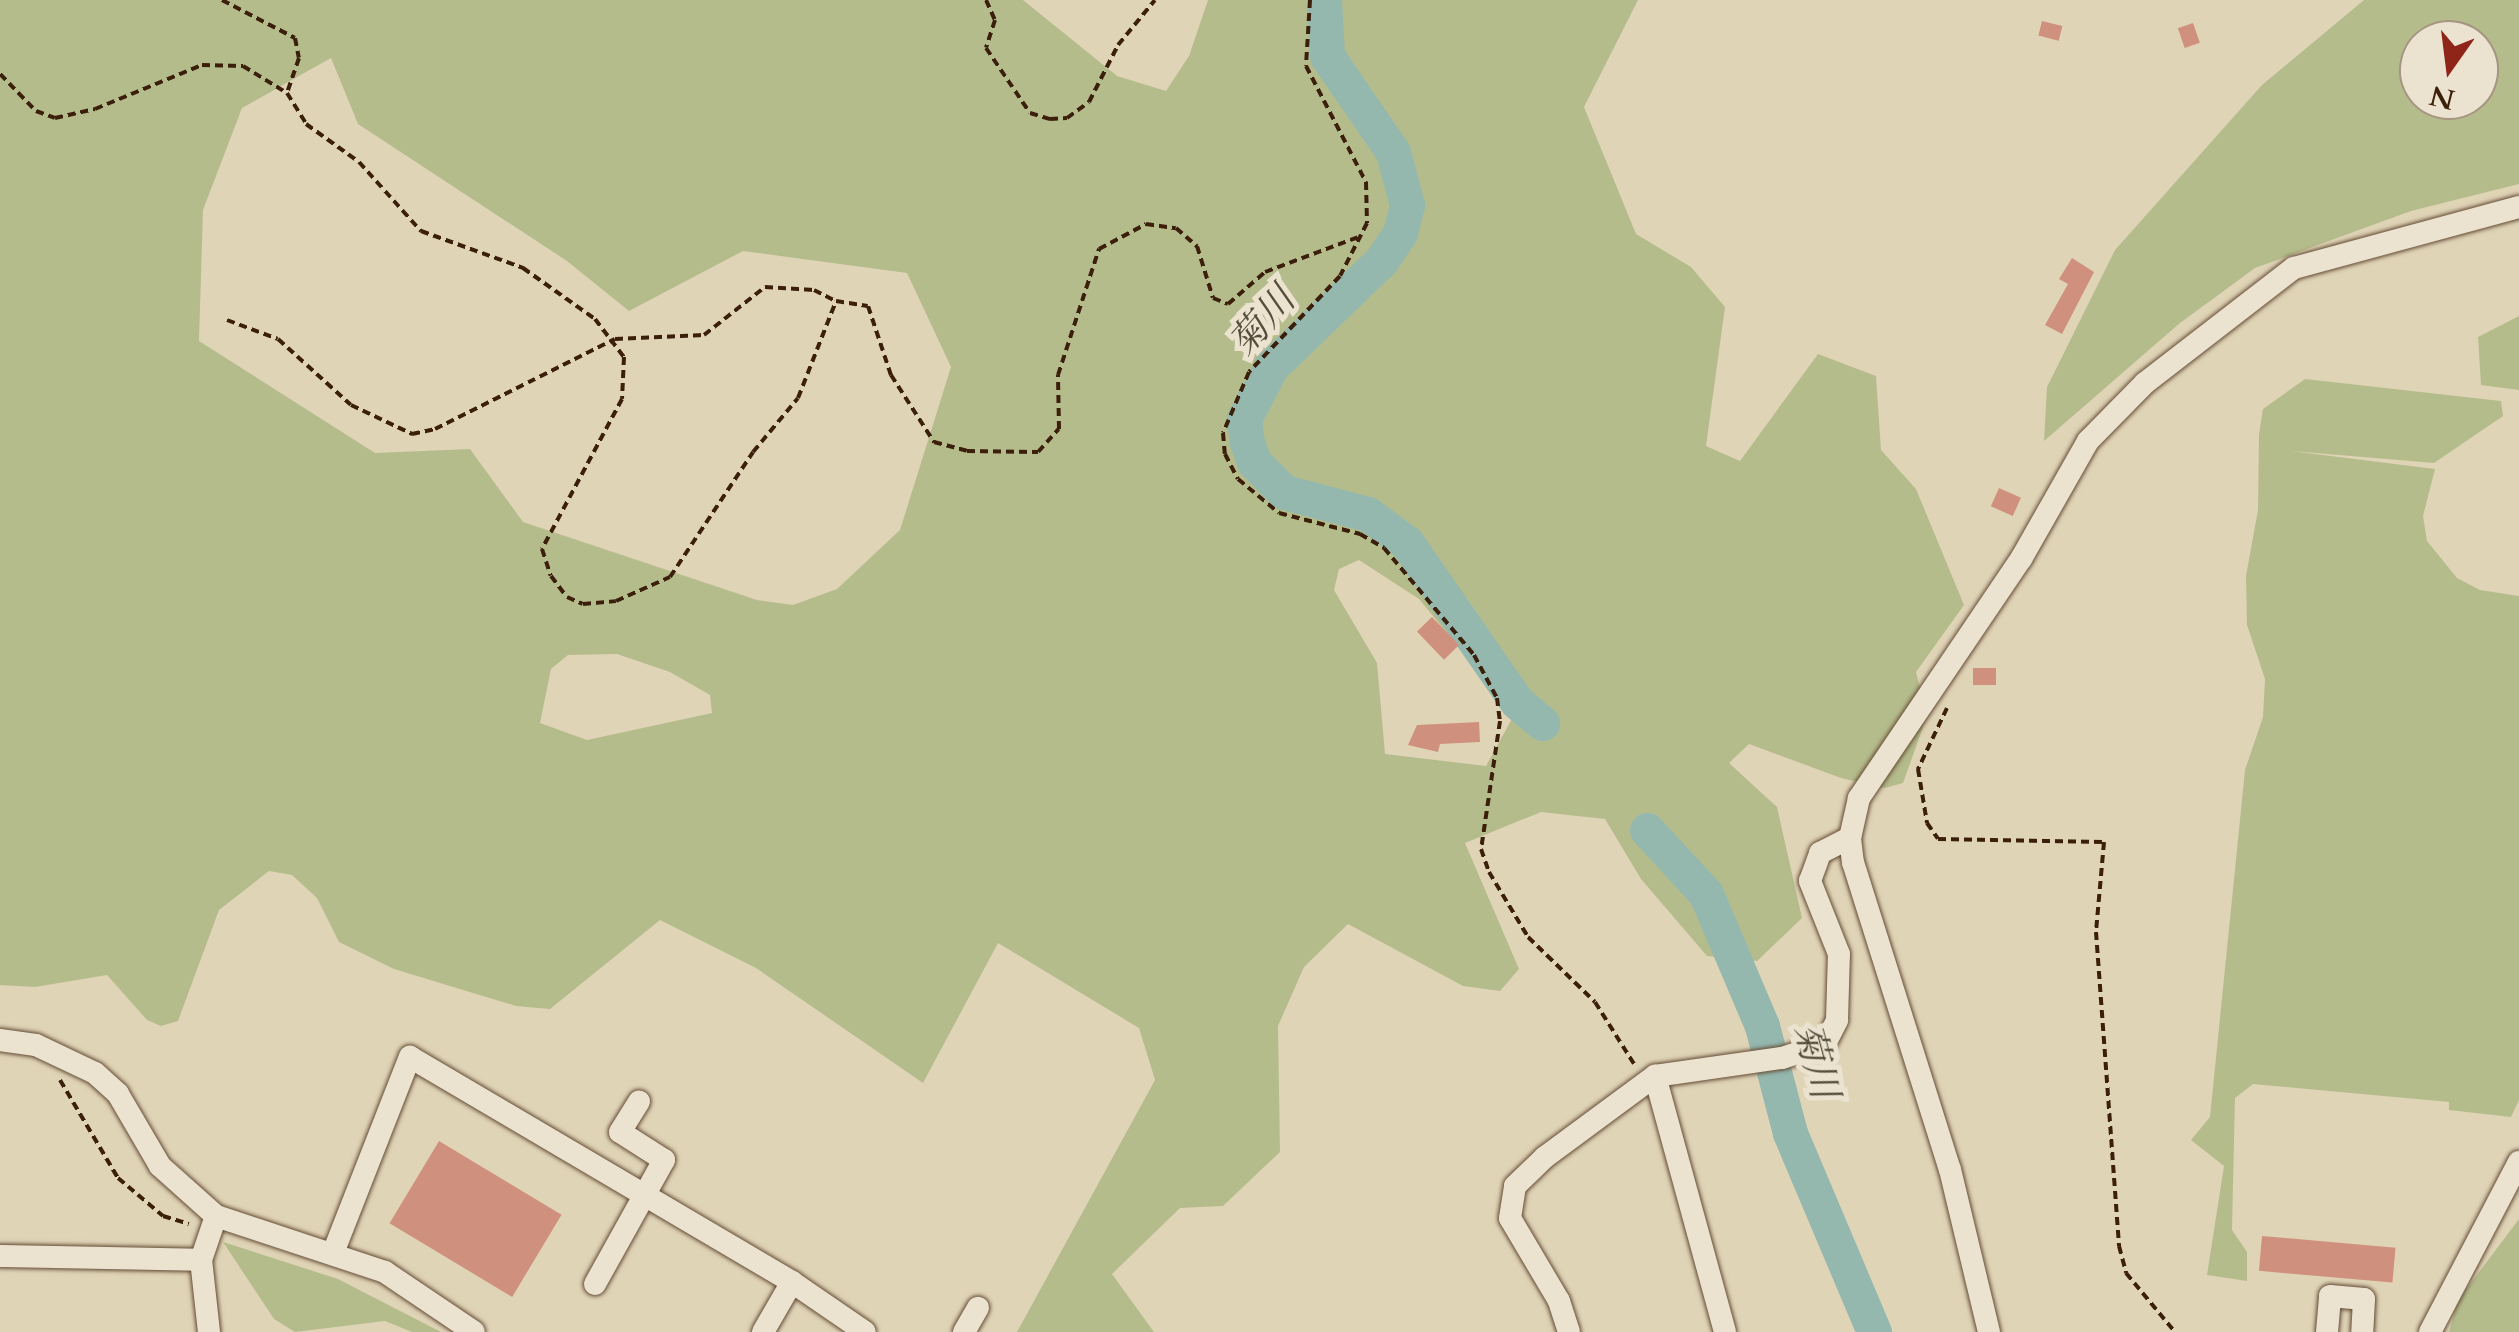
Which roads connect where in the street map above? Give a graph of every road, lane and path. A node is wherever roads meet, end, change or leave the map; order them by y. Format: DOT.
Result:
graph roads {
  1 [pos="222,0"];
  2 [pos="986,0"];
  3 [pos="1155,0"];
  4 [pos="1310,0"];
  5 [pos="0,74"];
  6 [pos="287,92"];
  7 [pos="2519,206"];
  8 [pos="1362,236"];
  9 [pos="836,301"];
  10 [pos="227,320"];
  11 [pos="614,339"];
  12 [pos="1953,699"];
  13 [pos="1850,838"];
  14 [pos="0,1040"];
  15 [pos="57,1074"];
  16 [pos="1650,1079"];
  17 [pos="639,1100"];
  18 [pos="2519,1162"];
  19 [pos="645,1195"];
  20 [pos="216,1216"];
  21 [pos="333,1253"];
  22 [pos="0,1256"];
  23 [pos="201,1260"];
  24 [pos="792,1282"];
  25 [pos="596,1284"];
  26 [pos="978,1308"];
  27 [pos="208,1332"];
  28 [pos="474,1332"];
  29 [pos="762,1332"];
  30 [pos="865,1332"];
  31 [pos="964,1332"];
  32 [pos="1570,1332"];
  33 [pos="1725,1332"];
  34 [pos="1988,1332"];
  35 [pos="2175,1332"];
  36 [pos="2327,1332"];
  37 [pos="2362,1332"];
  38 [pos="2430,1332"];
  1 -- 6 [label="path"];
  2 -- 3 [label="path"];
  4 -- 8 [label="path"];
  5 -- 6 [label="path"];
  6 -- 11 [label="path"];
  7 -- 13 [label="street"];
  8 -- 9 [label="path"];
  8 -- 16 [label="path"];
  9 -- 11 [label="path"];
  9 -- 11 [label="path"];
  10 -- 11 [label="path"];
  12 -- 35 [label="path"];
  13 -- 16 [label="street"];
  13 -- 34 [label="street"];
  14 -- 20 [label="street"];
  15 -- 20 [label="path"];
  16 -- 32 [label="street"];
  16 -- 33 [label="street"];
  17 -- 19 [label="street"];
  18 -- 38 [label="street"];
  19 -- 21 [label="street"];
  19 -- 24 [label="street"];
  19 -- 25 [label="street"];
  20 -- 21 [label="street"];
  20 -- 23 [label="street"];
  21 -- 28 [label="street"];
  22 -- 23 [label="street"];
  23 -- 27 [label="street"];
  24 -- 29 [label="street"];
  24 -- 30 [label="street"];
  26 -- 31 [label="street"];
  36 -- 37 [label="street"];
}
